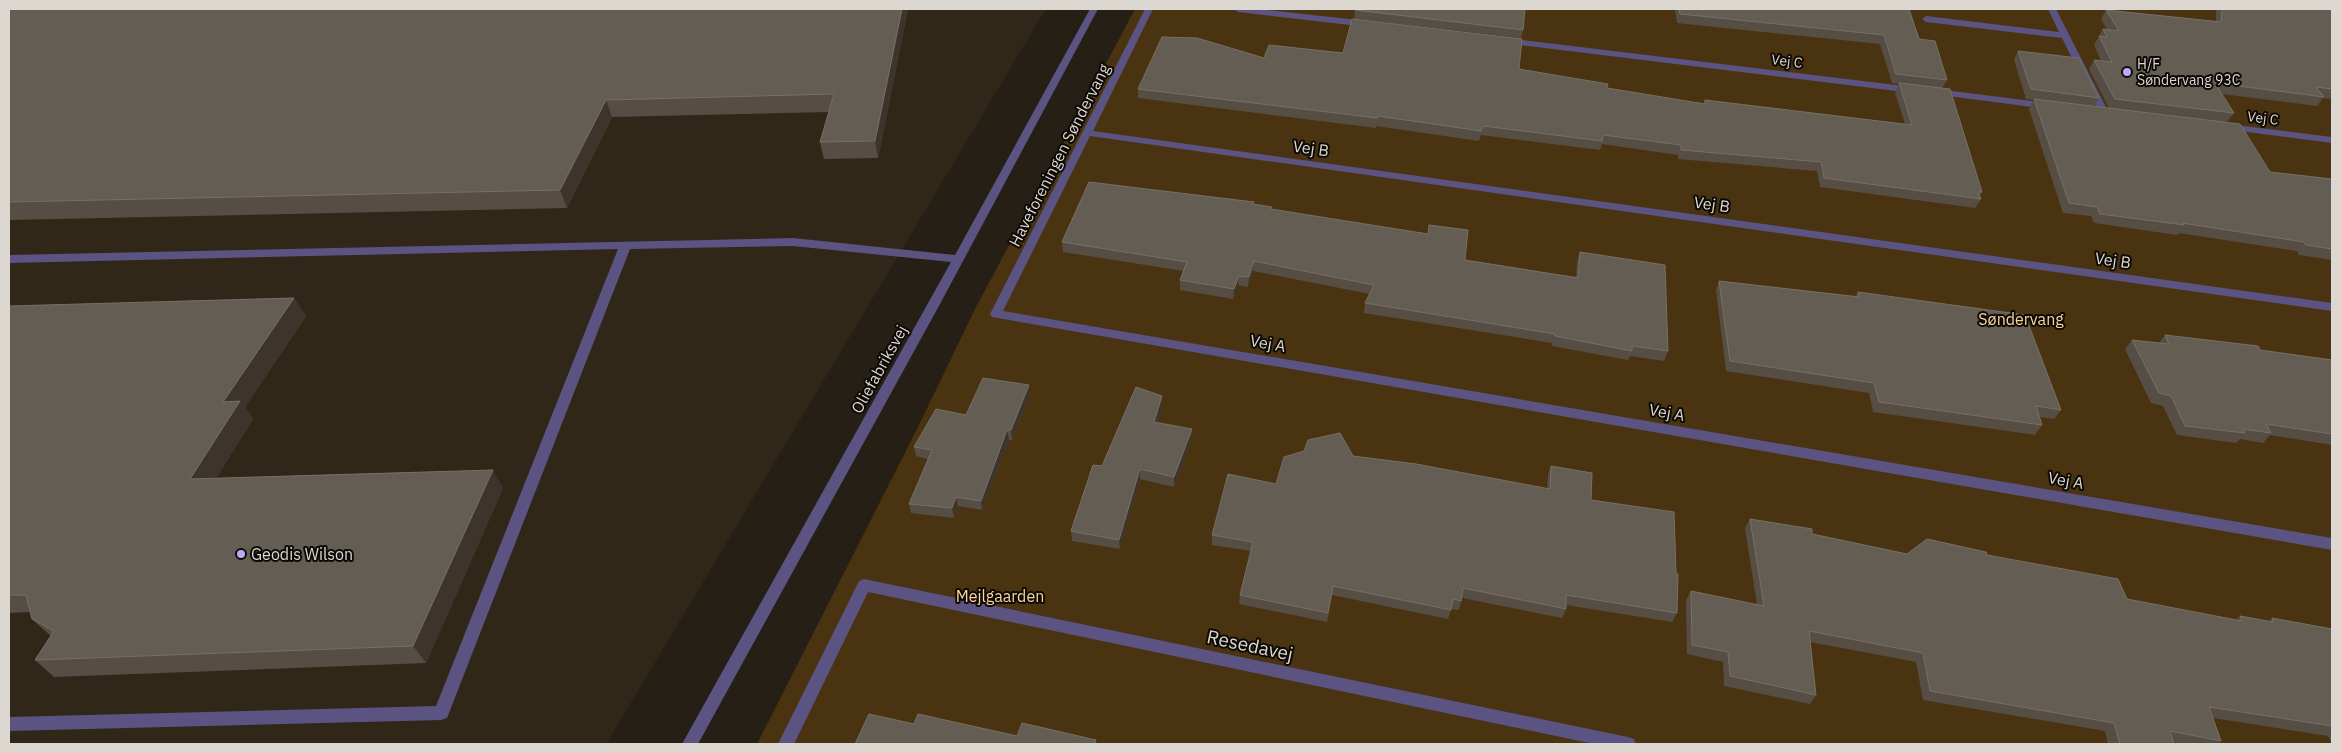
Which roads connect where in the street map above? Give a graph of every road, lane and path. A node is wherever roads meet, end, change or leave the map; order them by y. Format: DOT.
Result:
graph roads {
  1 [pos="1094,9"];
  2 [pos="1149,9"];
  3 [pos="1238,9"];
  4 [pos="2052,9"];
  5 [pos="1926,20"];
  6 [pos="1376,25"];
  7 [pos="2066,36"];
  8 [pos="1494,39"];
  9 [pos="2055,107"];
  10 [pos="2104,113"];
  11 [pos="2213,126"];
  12 [pos="1087,133"];
  13 [pos="2332,140"];
  14 [pos="625,246"];
  15 [pos="9,259"];
  16 [pos="957,259"];
  17 [pos="2332,307"];
  18 [pos="996,314"];
  19 [pos="2332,544"];
  20 [pos="9,724"];
  21 [pos="690,744"];
  22 [pos="786,744"];
  23 [pos="1628,744"];
  1 -- 16 [label="street, Oliefabriksvej"];
  2 -- 12 [label="street, Haveforeningen Søndervang"];
  3 -- 6 [label="street"];
  4 -- 7 [label="street"];
  5 -- 7 [label="street"];
  7 -- 10 [label="street"];
  8 -- 9 [label="street, Vej C"];
  11 -- 13 [label="street, Vej C"];
  12 -- 17 [label="street, Vej B"];
  12 -- 18 [label="street, Haveforeningen Søndervang"];
  14 -- 15 [label="street"];
  14 -- 16 [label="street"];
  14 -- 20 [label="street"];
  16 -- 21 [label="street, Oliefabriksvej"];
  18 -- 19 [label="street, Vej A"];
  22 -- 23 [label="street, Resedavej"];
}
